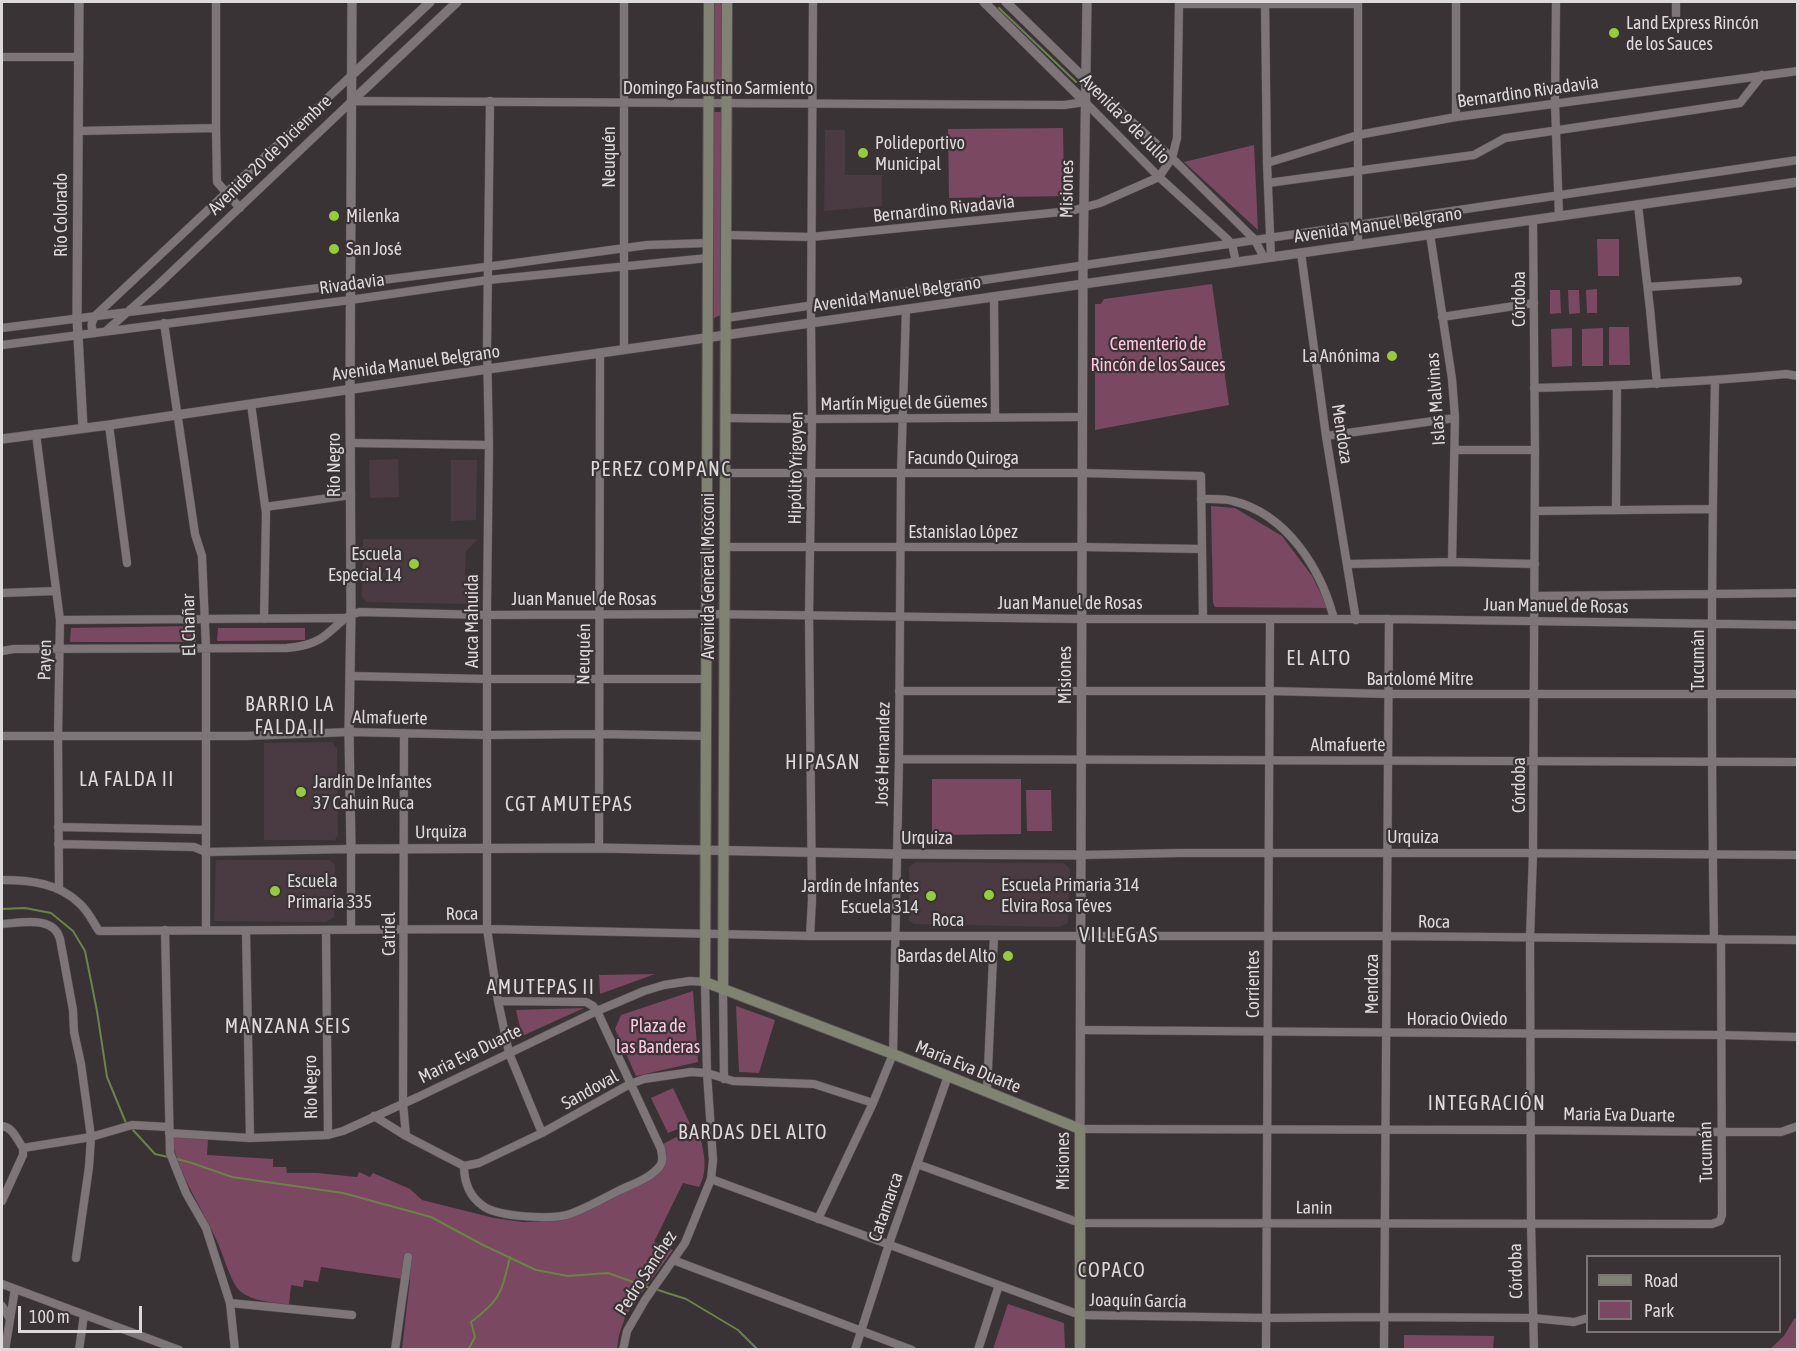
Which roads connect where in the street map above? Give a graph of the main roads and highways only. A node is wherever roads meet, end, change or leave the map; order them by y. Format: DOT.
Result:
graph roads {
  1 [pos="709,2"];
  2 [pos="727,2"];
  3 [pos="705,982"];
  4 [pos="723,990"];
  5 [pos="1080,1129"];
  6 [pos="1080,1350"];
  1 -- 3 [label="main road, Avenida General Mosconi"];
  2 -- 4 [label="main road, Avenida General Mosconi"];
  3 -- 4 [label="main road, Maria Eva Duarte"];
  4 -- 5 [label="main road, Maria Eva Duarte"];
  5 -- 6 [label="main road, Misiones"];
}
